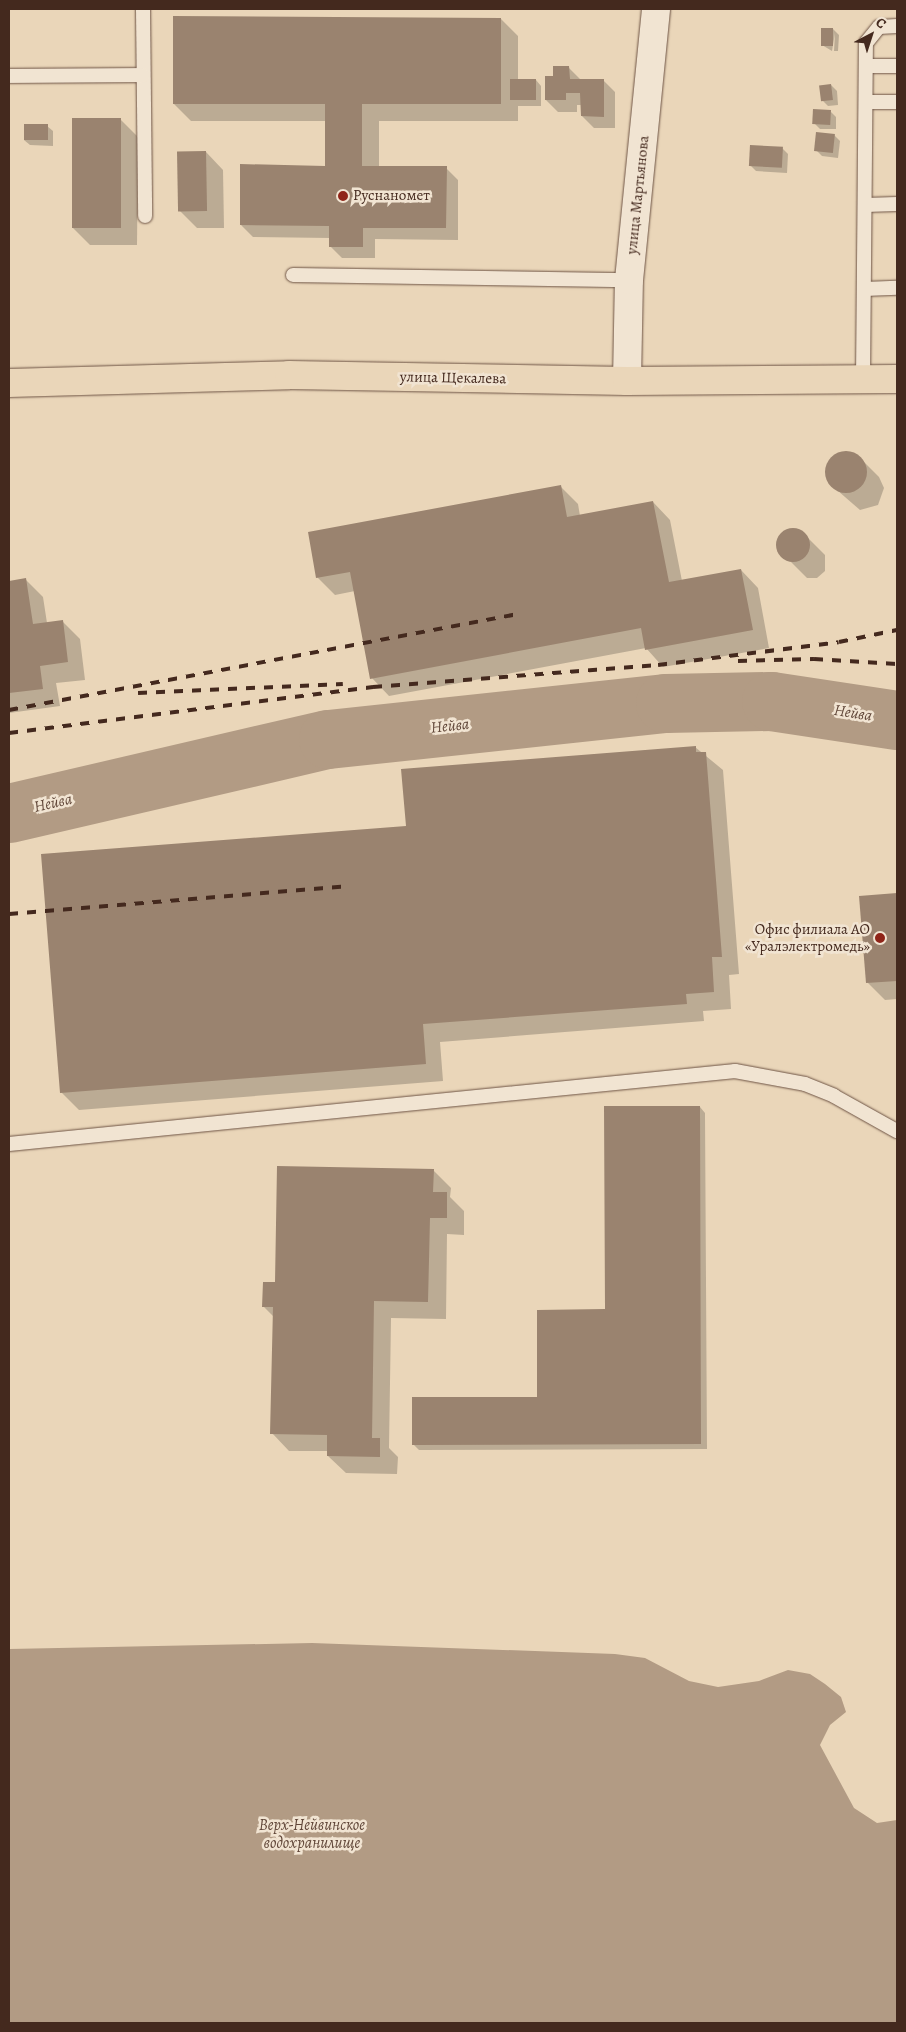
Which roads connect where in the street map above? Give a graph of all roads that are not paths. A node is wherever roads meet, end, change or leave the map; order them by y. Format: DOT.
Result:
graph roads {
  1 [pos="143,9"];
  2 [pos="656,9"];
  3 [pos="897,26"];
  4 [pos="866,66"];
  5 [pos="897,66"];
  6 [pos="142,75"];
  7 [pos="9,76"];
  8 [pos="866,102"];
  9 [pos="897,102"];
  10 [pos="865,204"];
  11 [pos="897,204"];
  12 [pos="145,216"];
  13 [pos="293,275"];
  14 [pos="630,280"];
  15 [pos="897,288"];
  16 [pos="864,289"];
  17 [pos="863,379"];
  18 [pos="897,379"];
  19 [pos="627,381"];
  20 [pos="9,383"];
  21 [pos="897,1130"];
  22 [pos="9,1144"];
  1 -- 6 [label="lane"];
  2 -- 14 [label="street, улица Мартьянова"];
  3 -- 4 [label="lane"];
  4 -- 5 [label="lane"];
  4 -- 8 [label="lane"];
  6 -- 7 [label="lane"];
  6 -- 12 [label="lane"];
  8 -- 9 [label="lane"];
  8 -- 10 [label="lane"];
  10 -- 11 [label="lane"];
  10 -- 16 [label="lane"];
  13 -- 14 [label="lane"];
  14 -- 19 [label="street, улица Мартьянова"];
  15 -- 16 [label="lane"];
  16 -- 17 [label="lane"];
  17 -- 18 [label="main road, улица Щекалева"];
  17 -- 19 [label="main road, улица Щекалева"];
  19 -- 20 [label="main road, улица Щекалева"];
  21 -- 22 [label="lane"];
}
